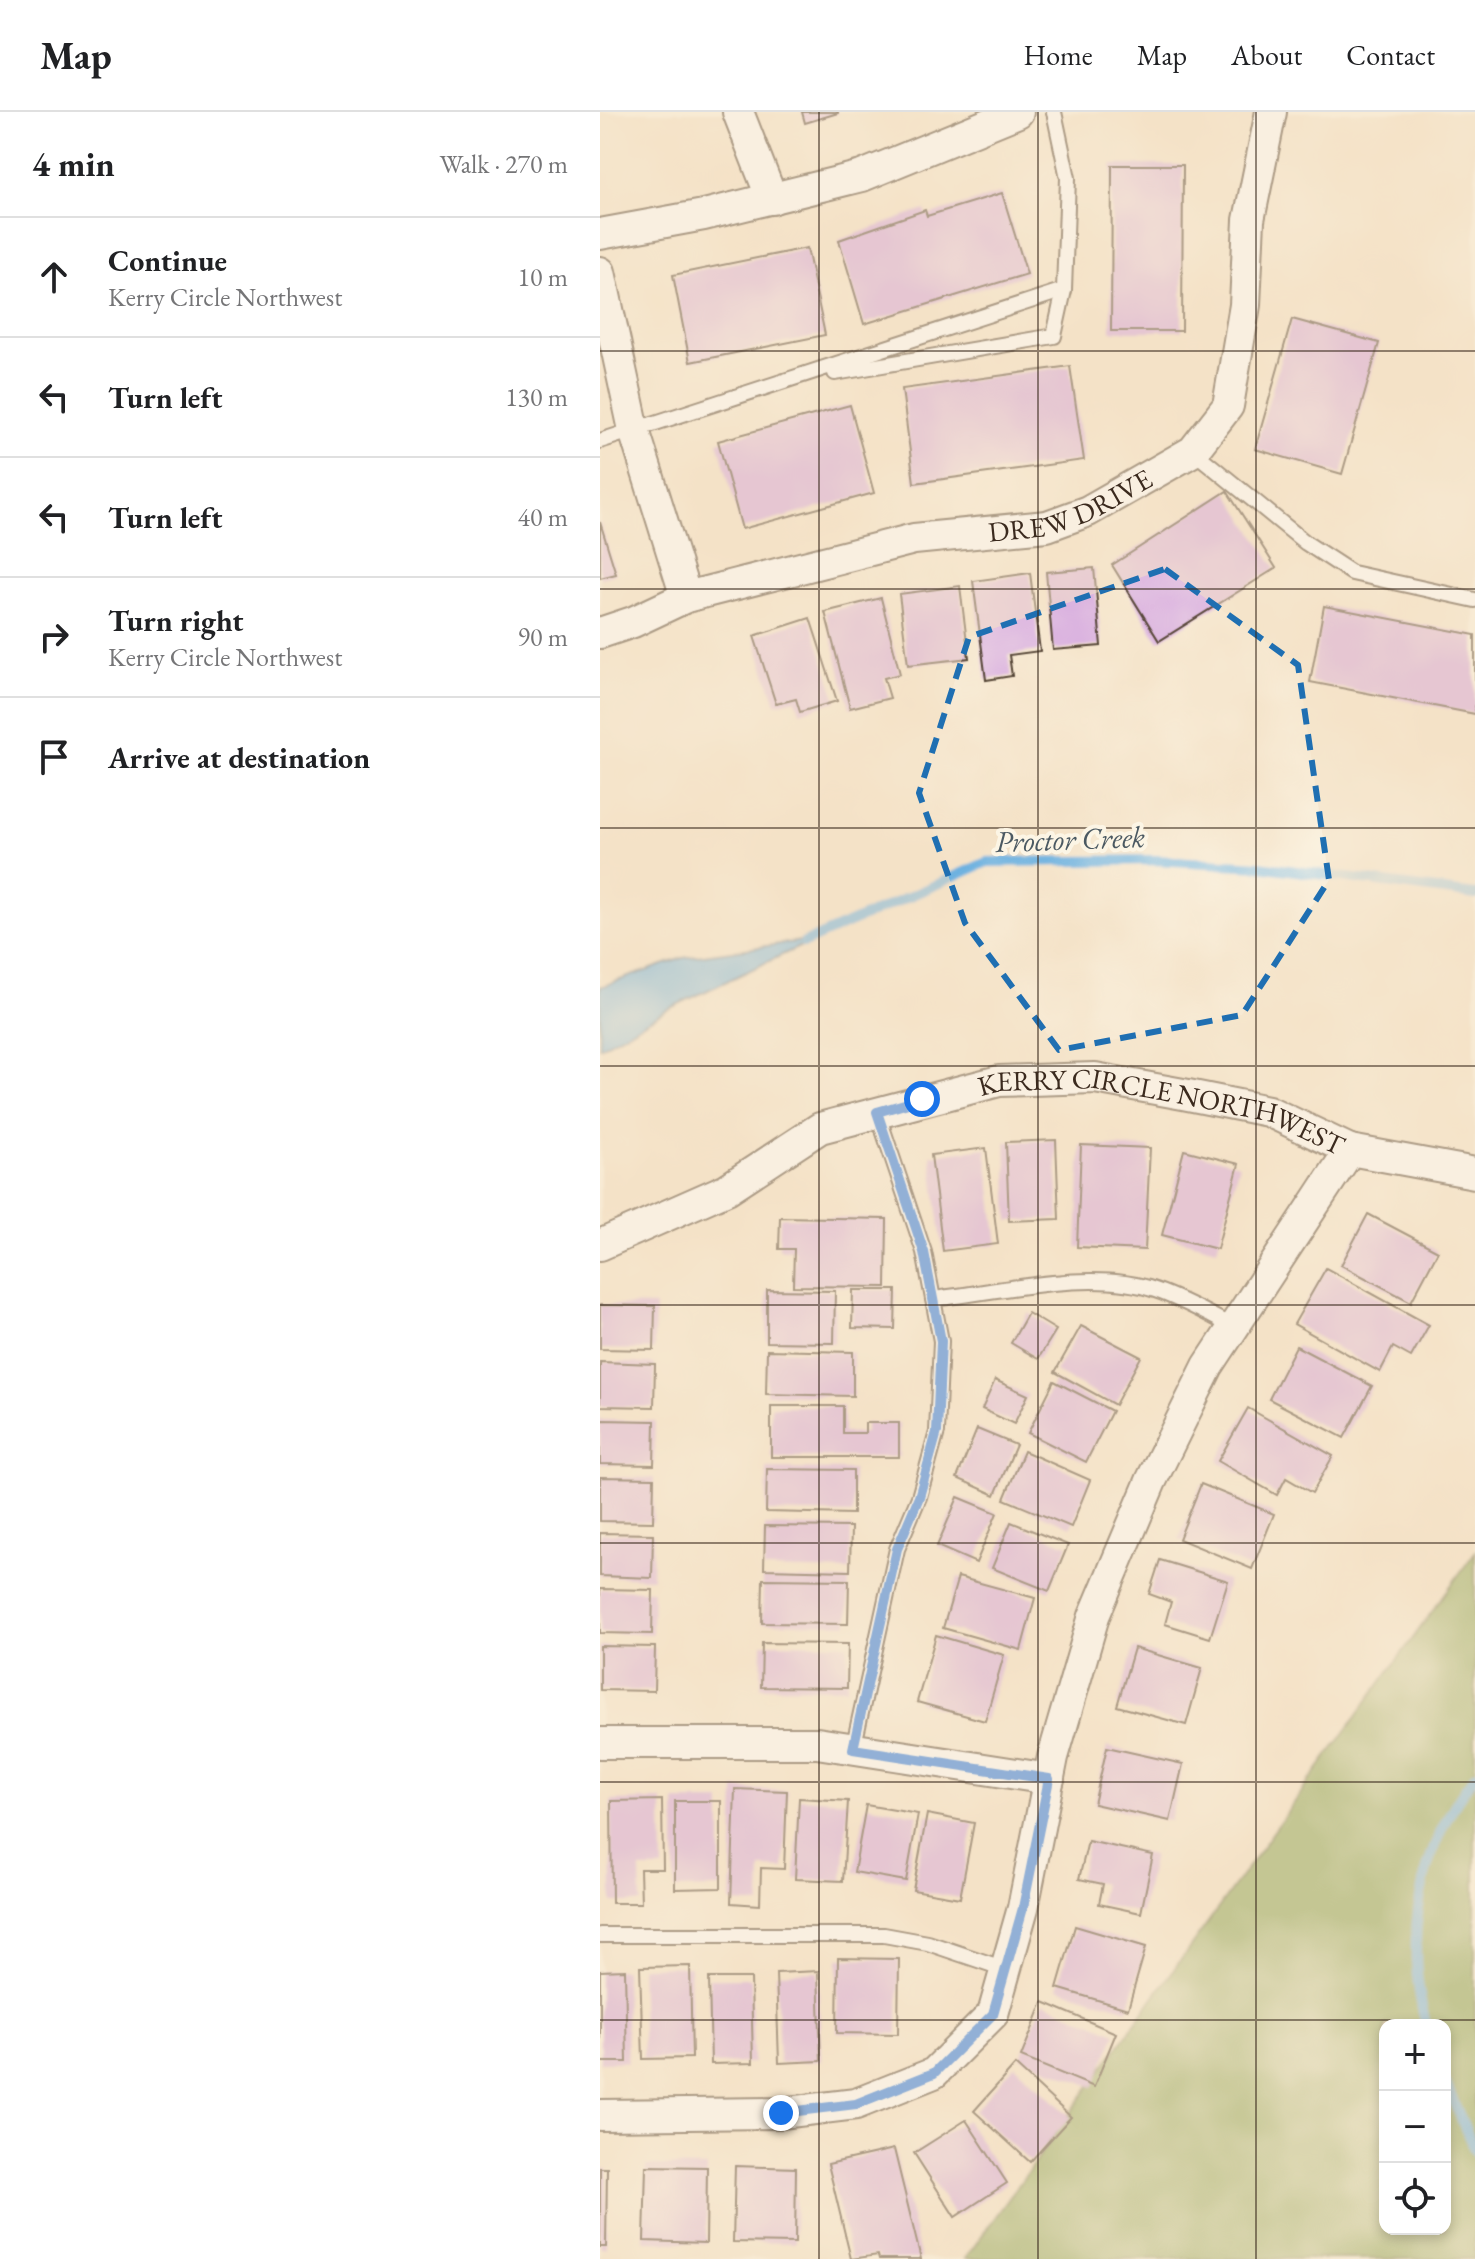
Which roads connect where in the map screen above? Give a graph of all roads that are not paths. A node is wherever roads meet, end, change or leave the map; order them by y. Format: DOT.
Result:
graph roads {
  1 [pos="738,112"];
  2 [pos="1018,112"];
  3 [pos="1054,112"];
  4 [pos="1271,112"];
  5 [pos="772,199"];
  6 [pos="600,234"];
  7 [pos="600,272"];
  8 [pos="1064,290"];
  9 [pos="787,381"];
  10 [pos="634,430"];
  11 [pos="600,441"];
  12 [pos="1193,451"];
  13 [pos="686,597"];
  14 [pos="1475,600"];
  15 [pos="600,633"];
  16 [pos="877,1112"];
  17 [pos="1350,1150"];
  18 [pos="1475,1173"];
  19 [pos="600,1245"];
  20 [pos="933,1299"];
  21 [pos="1233,1327"];
  22 [pos="600,1743"];
  23 [pos="853,1749"];
  24 [pos="1049,1779"];
  25 [pos="600,1935"];
  26 [pos="1005,1969"];
  27 [pos="600,2115"];
  1 -- 5 [label="street"];
  2 -- 5 [label="street"];
  3 -- 8 [label="lane"];
  4 -- 12 [label="street, DREW DRIVE"];
  5 -- 6 [label="street"];
  7 -- 10 [label="street"];
  8 -- 9 [label="lane"];
  8 -- 9 [label="lane"];
  9 -- 10 [label="lane"];
  10 -- 11 [label="lane"];
  10 -- 13 [label="street"];
  12 -- 13 [label="street, DREW DRIVE"];
  12 -- 14 [label="lane"];
  13 -- 15 [label="street, DREW DRIVE"];
  16 -- 17 [label="street, KERRY CIRCLE NORTHWEST"];
  16 -- 19 [label="street, KERRY CIRCLE NORTHWEST"];
  16 -- 20 [label="lane"];
  17 -- 18 [label="street"];
  17 -- 21 [label="street, KERRY CIRCLE NORTHWEST"];
  20 -- 21 [label="lane"];
  20 -- 23 [label="lane"];
  21 -- 24 [label="street, KERRY CIRCLE NORTHWEST"];
  22 -- 23 [label="street"];
  23 -- 24 [label="street"];
  24 -- 26 [label="street, KERRY CIRCLE NORTHWEST"];
  25 -- 26 [label="lane"];
  26 -- 27 [label="street, KERRY CIRCLE NORTHWEST"];
}
